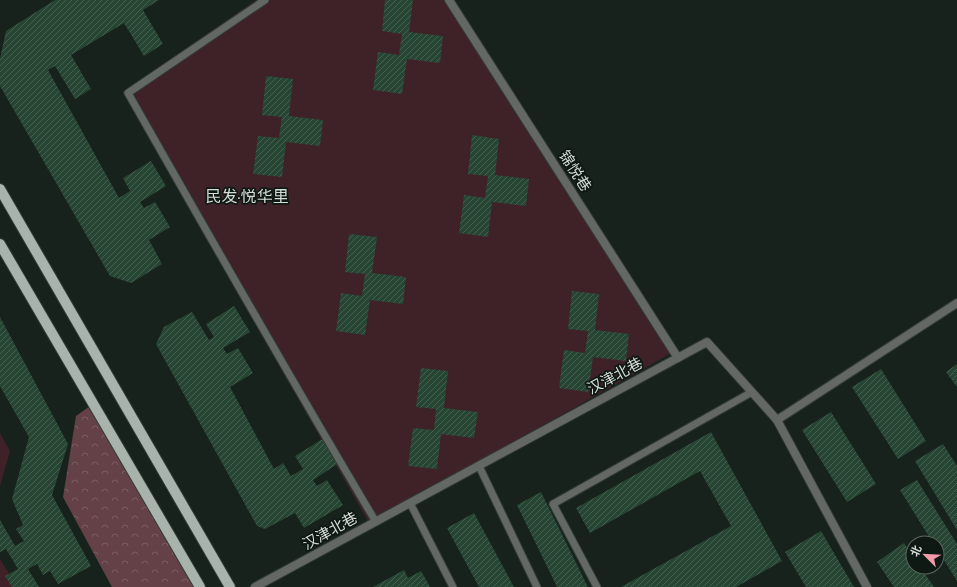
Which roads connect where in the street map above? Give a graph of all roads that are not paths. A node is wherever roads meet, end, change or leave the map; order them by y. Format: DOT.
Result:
graph roads {
  1 [pos="265,0"];
  2 [pos="449,0"];
  3 [pos="0,190"];
  4 [pos="0,244"];
  5 [pos="957,303"];
  6 [pos="678,358"];
  7 [pos="752,392"];
  8 [pos="777,420"];
  9 [pos="479,466"];
  10 [pos="410,503"];
  11 [pos="376,522"];
  12 [pos="200,587"];
  13 [pos="230,587"];
  14 [pos="255,587"];
  15 [pos="453,587"];
  16 [pos="538,587"];
  17 [pos="597,587"];
  18 [pos="867,587"];
  1 -- 11 [label="lane"];
  2 -- 6 [label="street, 锦悦巷"];
  3 -- 13 [label="main road"];
  4 -- 12 [label="main road"];
  5 -- 8 [label="street"];
  6 -- 7 [label="street, 汉津北巷"];
  6 -- 9 [label="street, 汉津北巷"];
  7 -- 8 [label="street, 汉津北巷"];
  7 -- 17 [label="lane"];
  8 -- 18 [label="street, 汉津北巷"];
  9 -- 10 [label="street, 汉津北巷"];
  9 -- 16 [label="lane"];
  10 -- 11 [label="street, 汉津北巷"];
  10 -- 15 [label="lane"];
  11 -- 14 [label="street, 汉津北巷"];
}
